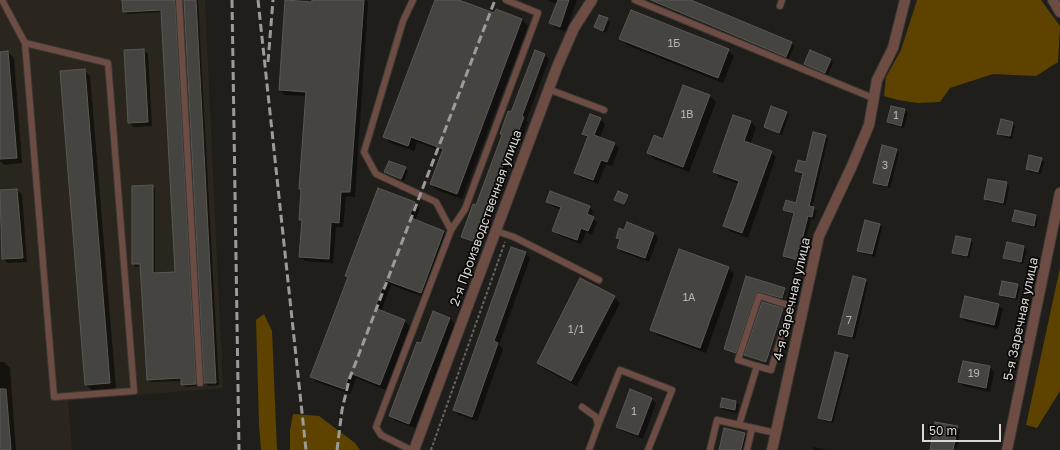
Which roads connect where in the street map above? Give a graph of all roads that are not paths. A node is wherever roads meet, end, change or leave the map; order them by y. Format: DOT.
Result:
graph roads {
  1 [pos="4,0"];
  2 [pos="179,0"];
  3 [pos="413,0"];
  4 [pos="506,0"];
  5 [pos="592,0"];
  6 [pos="635,0"];
  7 [pos="905,0"];
  8 [pos="1053,0"];
  9 [pos="1060,12"];
  10 [pos="25,43"];
  11 [pos="548,89"];
  12 [pos="873,98"];
  13 [pos="604,110"];
  14 [pos="1060,193"];
  15 [pos="451,230"];
  16 [pos="496,230"];
  17 [pos="599,280"];
  18 [pos="758,366"];
  19 [pos="200,383"];
  20 [pos="582,407"];
  21 [pos="598,425"];
  22 [pos="739,425"];
  23 [pos="752,428"];
  24 [pos="776,433"];
  25 [pos="411,450"];
  26 [pos="414,450"];
  27 [pos="589,450"];
  28 [pos="648,450"];
  29 [pos="710,450"];
  30 [pos="747,450"];
  31 [pos="772,450"];
  32 [pos="1007,450"];
  1 -- 10 [label="lane"];
  2 -- 19 [label="lane"];
  3 -- 15 [label="lane"];
  4 -- 15 [label="lane"];
  5 -- 11 [label="street, 2-я Производственная улица"];
  6 -- 12 [label="lane"];
  7 -- 12 [label="street, 4-я Заречная улица"];
  8 -- 9 [label="street"];
  10 -- 10 [label="lane"];
  11 -- 13 [label="lane"];
  11 -- 16 [label="street, 2-я Производственная улица"];
  12 -- 24 [label="street, 4-я Заречная улица"];
  14 -- 32 [label="street, 5-я Заречная улица"];
  15 -- 25 [label="lane"];
  16 -- 17 [label="lane"];
  16 -- 26 [label="street, 2-я Производственная улица"];
  18 -- 18 [label="lane"];
  18 -- 22 [label="lane"];
  20 -- 21 [label="lane"];
  21 -- 27 [label="lane"];
  21 -- 28 [label="lane"];
  22 -- 23 [label="lane"];
  22 -- 29 [label="lane"];
  23 -- 24 [label="lane"];
  23 -- 30 [label="lane"];
  24 -- 31 [label="street, 4-я Заречная улица"];
}
